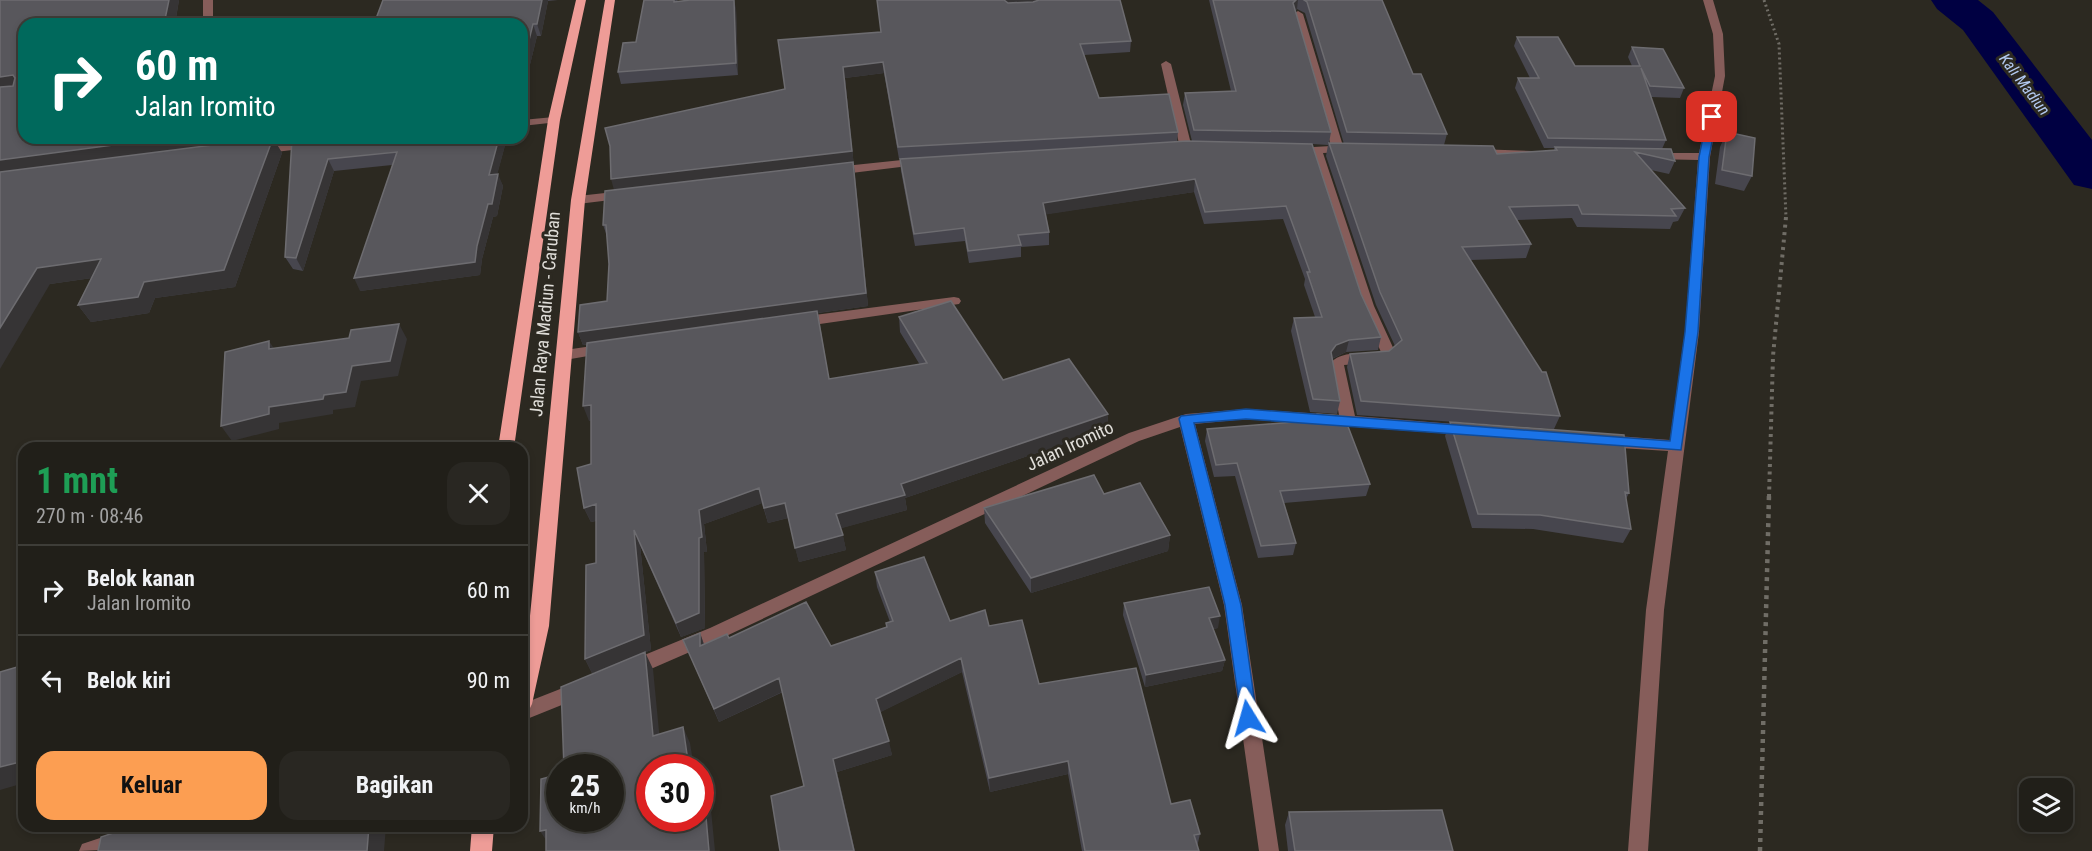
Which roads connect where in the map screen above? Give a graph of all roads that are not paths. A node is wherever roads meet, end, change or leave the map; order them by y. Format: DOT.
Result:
graph roads {
  1 [pos="208,0"];
  2 [pos="581,0"];
  3 [pos="610,0"];
  4 [pos="1708,0"];
  5 [pos="1298,14"];
  6 [pos="208,18"];
  7 [pos="1166,64"];
  8 [pos="554,120"];
  9 [pos="528,122"];
  10 [pos="217,144"];
  11 [pos="325,144"];
  12 [pos="1186,149"];
  13 [pos="1338,149"];
  14 [pos="1281,150"];
  15 [pos="1362,150"];
  16 [pos="1316,151"];
  17 [pos="246,152"];
  18 [pos="1468,152"];
  19 [pos="1551,154"];
  20 [pos="212,156"];
  21 [pos="1645,156"];
  22 [pos="1704,157"];
  23 [pos="936,161"];
  24 [pos="818,173"];
  25 [pos="641,193"];
  26 [pos="578,200"];
  27 [pos="954,301"];
  28 [pos="789,324"];
  29 [pos="624,346"];
  30 [pos="565,355"];
  31 [pos="1186,419"];
  32 [pos="1348,422"];
  33 [pos="1488,432"];
  34 [pos="1582,439"];
  35 [pos="507,442"];
  36 [pos="1676,446"];
  37 [pos="619,674"];
  38 [pos="528,675"];
  39 [pos="597,683"];
  40 [pos="528,711"];
  41 [pos="483,832"];
  42 [pos="141,836"];
  43 [pos="89,851"];
  44 [pos="481,851"];
  45 [pos="1269,851"];
  46 [pos="1638,851"];
  1 -- 6 [label="street"];
  2 -- 8 [label="highway, Jalan Raya Madiun - Caruban"];
  3 -- 26 [label="highway, Jalan Raya Madiun - Caruban"];
  4 -- 22 [label="street"];
  5 -- 13 [label="street"];
  7 -- 12 [label="street"];
  8 -- 9 [label="street"];
  8 -- 35 [label="highway, Jalan Raya Madiun - Caruban"];
  10 -- 20 [label="street"];
  11 -- 17 [label="street"];
  13 -- 15 [label="street"];
  13 -- 16 [label="street"];
  14 -- 16 [label="street"];
  16 -- 32 [label="street"];
  18 -- 19 [label="street"];
  21 -- 22 [label="street"];
  22 -- 36 [label="street"];
  23 -- 24 [label="street"];
  25 -- 26 [label="street"];
  26 -- 30 [label="highway, Jalan Raya Madiun - Caruban"];
  27 -- 28 [label="street"];
  29 -- 30 [label="street"];
  30 -- 38 [label="highway, Jalan Raya Madiun - Caruban"];
  31 -- 32 [label="street, Jalan Iromito"];
  31 -- 37 [label="street, Jalan Iromito"];
  31 -- 45 [label="street"];
  32 -- 33 [label="street, Jalan Iromito"];
  34 -- 36 [label="street"];
  36 -- 46 [label="street"];
  39 -- 40 [label="street"];
  41 -- 44 [label="highway"];
  42 -- 43 [label="street"];
}
